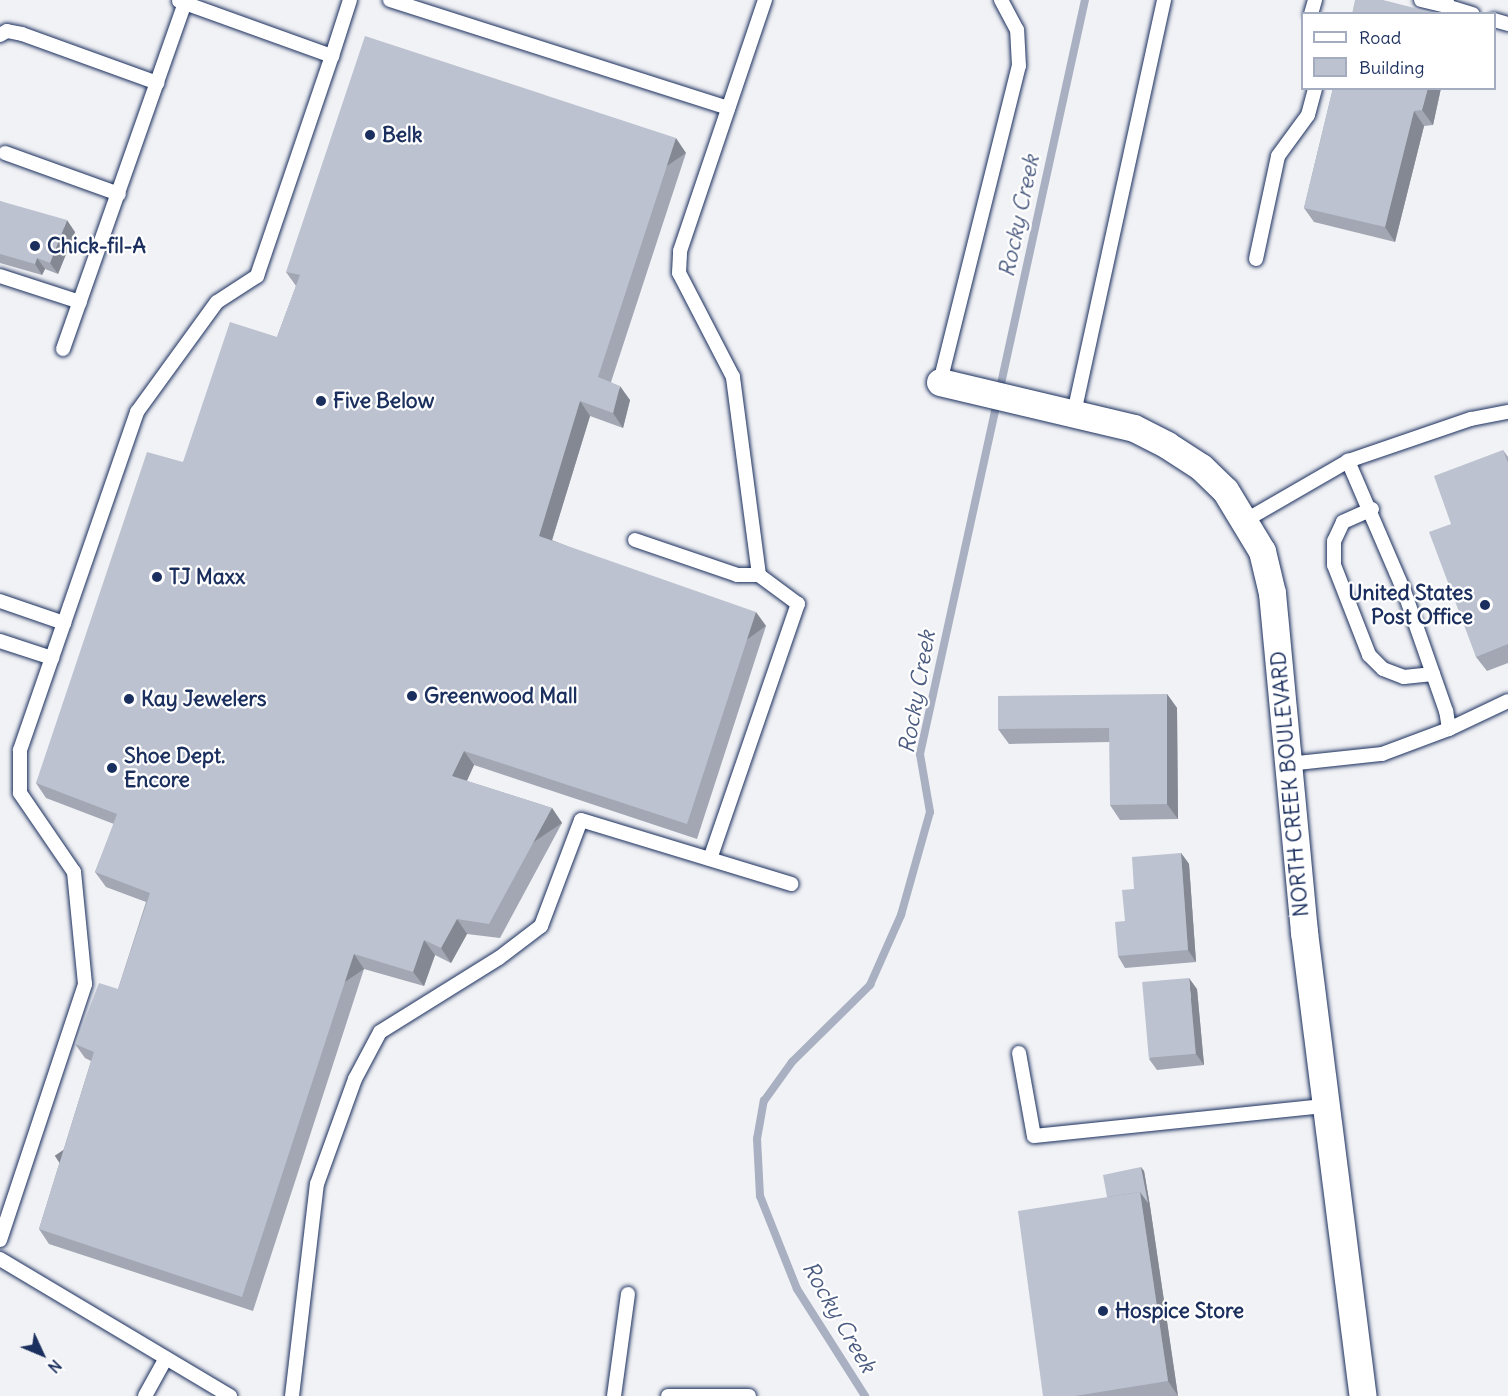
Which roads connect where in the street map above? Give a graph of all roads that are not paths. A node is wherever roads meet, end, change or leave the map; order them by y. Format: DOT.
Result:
graph roads {
  1 [pos="350,0"];
  2 [pos="390,0"];
  3 [pos="765,0"];
  4 [pos="1001,0"];
  5 [pos="1164,0"];
  6 [pos="1421,0"];
  7 [pos="181,2"];
  8 [pos="1446,3"];
  9 [pos="1468,12"];
  10 [pos="0,35"];
  11 [pos="332,56"];
  12 [pos="158,82"];
  13 [pos="1314,90"];
  14 [pos="728,108"];
  15 [pos="4,153"];
  16 [pos="119,194"];
  17 [pos="1256,258"];
  18 [pos="0,276"];
  19 [pos="80,302"];
  20 [pos="63,349"];
  21 [pos="940,382"];
  22 [pos="1508,412"];
  23 [pos="1074,413"];
  24 [pos="1348,461"];
  25 [pos="1372,509"];
  26 [pos="1246,520"];
  27 [pos="635,540"];
  28 [pos="759,575"];
  29 [pos="0,601"];
  30 [pos="64,623"];
  31 [pos="0,641"];
  32 [pos="52,658"];
  33 [pos="1433,674"];
  34 [pos="1508,701"];
  35 [pos="1449,729"];
  36 [pos="1288,764"];
  37 [pos="710,859"];
  38 [pos="792,884"];
  39 [pos="1019,1053"];
  40 [pos="1326,1106"];
  41 [pos="0,1240"];
  42 [pos="0,1259"];
  43 [pos="628,1294"];
  44 [pos="166,1358"];
  45 [pos="145,1396"];
  46 [pos="230,1396"];
  47 [pos="292,1396"];
  48 [pos="614,1396"];
  49 [pos="668,1396"];
  50 [pos="749,1396"];
  51 [pos="1363,1396"];
  1 -- 11 [label="lane"];
  2 -- 14 [label="lane"];
  3 -- 14 [label="lane"];
  4 -- 21 [label="lane"];
  5 -- 23 [label="lane"];
  6 -- 8 [label="lane"];
  7 -- 11 [label="lane"];
  7 -- 12 [label="lane"];
  8 -- 9 [label="lane"];
  10 -- 12 [label="lane"];
  11 -- 30 [label="lane"];
  12 -- 16 [label="lane"];
  13 -- 17 [label="lane"];
  14 -- 28 [label="lane"];
  15 -- 16 [label="lane"];
  16 -- 19 [label="lane"];
  18 -- 19 [label="lane"];
  19 -- 20 [label="lane"];
  21 -- 23 [label="street, NORTH CREEK BOULEVARD"];
  22 -- 24 [label="lane"];
  23 -- 26 [label="street, NORTH CREEK BOULEVARD"];
  24 -- 25 [label="lane"];
  24 -- 26 [label="lane"];
  25 -- 33 [label="lane"];
  25 -- 33 [label="lane"];
  26 -- 36 [label="street, NORTH CREEK BOULEVARD"];
  27 -- 28 [label="lane"];
  28 -- 37 [label="lane"];
  29 -- 30 [label="lane"];
  30 -- 32 [label="lane"];
  31 -- 32 [label="lane"];
  32 -- 41 [label="lane"];
  33 -- 35 [label="lane"];
  34 -- 35 [label="lane"];
  35 -- 36 [label="lane"];
  36 -- 40 [label="street, NORTH CREEK BOULEVARD"];
  37 -- 38 [label="lane"];
  37 -- 47 [label="lane"];
  39 -- 40 [label="lane"];
  40 -- 51 [label="street, NORTH CREEK BOULEVARD"];
  42 -- 44 [label="lane"];
  43 -- 48 [label="lane"];
  44 -- 45 [label="lane"];
  44 -- 46 [label="lane"];
  49 -- 50 [label="lane"];
}
